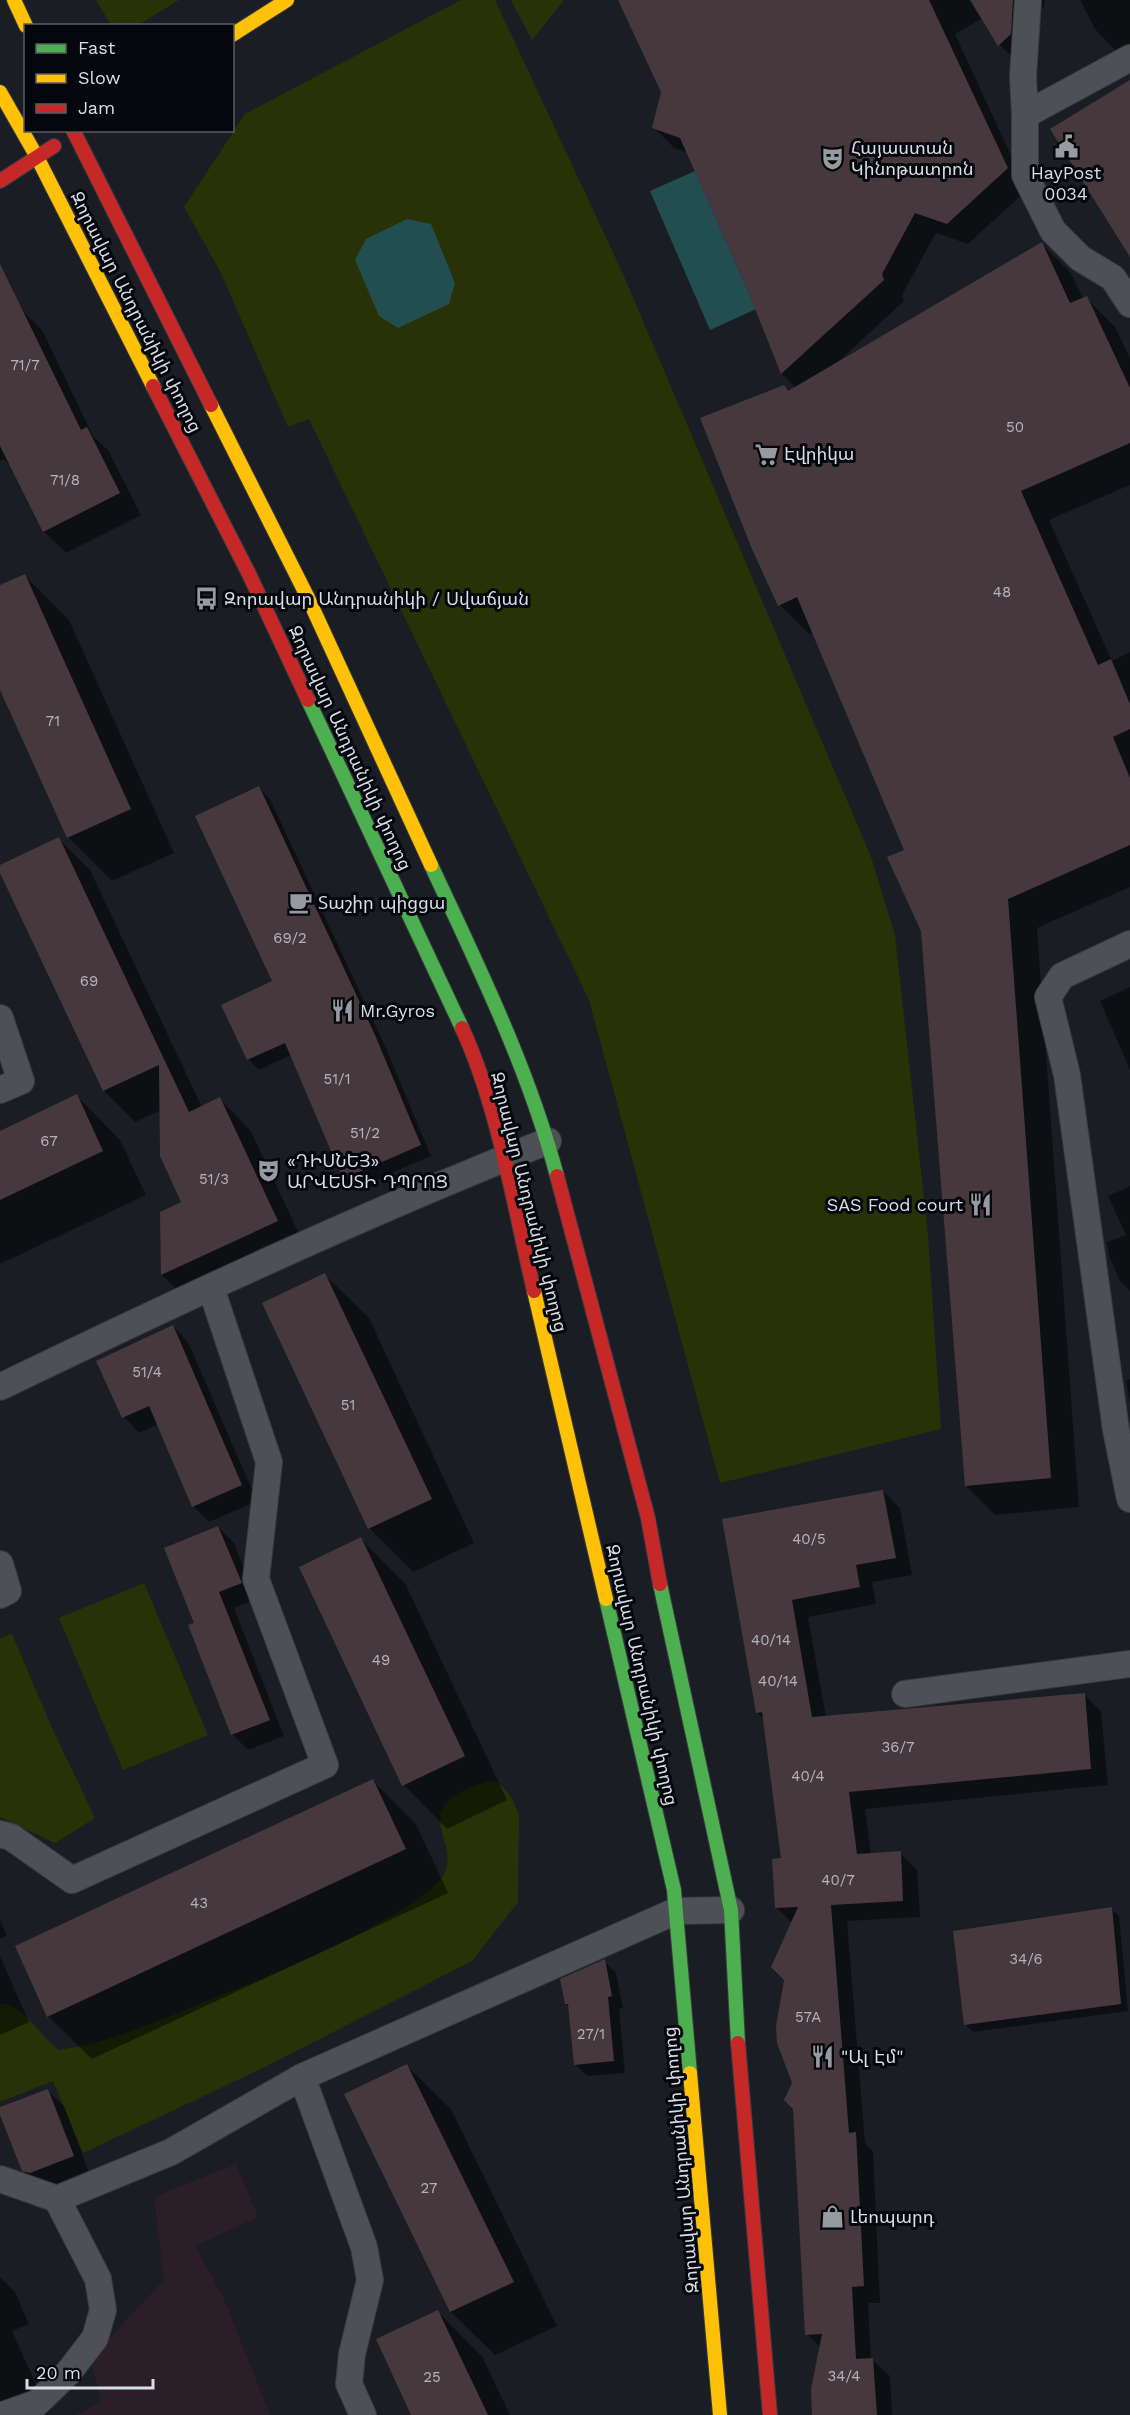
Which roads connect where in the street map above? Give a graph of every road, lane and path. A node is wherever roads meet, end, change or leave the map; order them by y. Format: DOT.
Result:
graph roads {
  1 [pos="14,0"];
  2 [pos="287,0"];
  3 [pos="1028,0"];
  4 [pos="25,24"];
  5 [pos="234,34"];
  6 [pos="1130,58"];
  7 [pos="0,92"];
  8 [pos="1024,115"];
  9 [pos="73,132"];
  10 [pos="75,132"];
  11 [pos="37,158"];
  12 [pos="0,181"];
  13 [pos="1130,304"];
  14 [pos="1130,944"];
  15 [pos="0,1018"];
  16 [pos="0,1090"];
  17 [pos="548,1141"];
  18 [pos="503,1159"];
  19 [pos="211,1288"];
  20 [pos="0,1387"];
  21 [pos="1129,1487"];
  22 [pos="0,1564"];
  23 [pos="0,1595"];
  24 [pos="1130,1664"];
  25 [pos="905,1694"];
  26 [pos="0,1834"];
  27 [pos="676,1911"];
  28 [pos="731,1911"];
  29 [pos="302,2077"];
  30 [pos="0,2179"];
  31 [pos="57,2199"];
  32 [pos="3,2415"];
  33 [pos="363,2415"];
  34 [pos="720,2415"];
  35 [pos="770,2415"];
  1 -- 4 [label="main road"];
  2 -- 5 [label="main road"];
  3 -- 8 [label="lane"];
  6 -- 8 [label="lane"];
  7 -- 11 [label="main road, Զորավար Անդրանիկի փողոց"];
  8 -- 13 [label="lane"];
  9 -- 11 [label="main road"];
  10 -- 17 [label="main road, Զորավար Անդրանիկի փողոց"];
  11 -- 12 [label="main road"];
  11 -- 18 [label="main road, Զորավար Անդրանիկի փողոց"];
  14 -- 21 [label="lane"];
  15 -- 16 [label="lane"];
  17 -- 18 [label="lane"];
  17 -- 28 [label="main road, Զորավար Անդրանիկի փողոց"];
  18 -- 19 [label="lane"];
  18 -- 27 [label="main road, Զորավար Անդրանիկի փողոց"];
  19 -- 20 [label="lane"];
  19 -- 26 [label="lane"];
  22 -- 23 [label="lane"];
  24 -- 25 [label="lane"];
  27 -- 28 [label="lane"];
  27 -- 29 [label="lane"];
  27 -- 34 [label="main road, Զորավար Անդրանիկի փողոց"];
  28 -- 35 [label="main road, Զորավար Անդրանիկի փողոց"];
  29 -- 31 [label="lane"];
  29 -- 33 [label="lane"];
  30 -- 31 [label="lane"];
  31 -- 32 [label="lane"];
}
